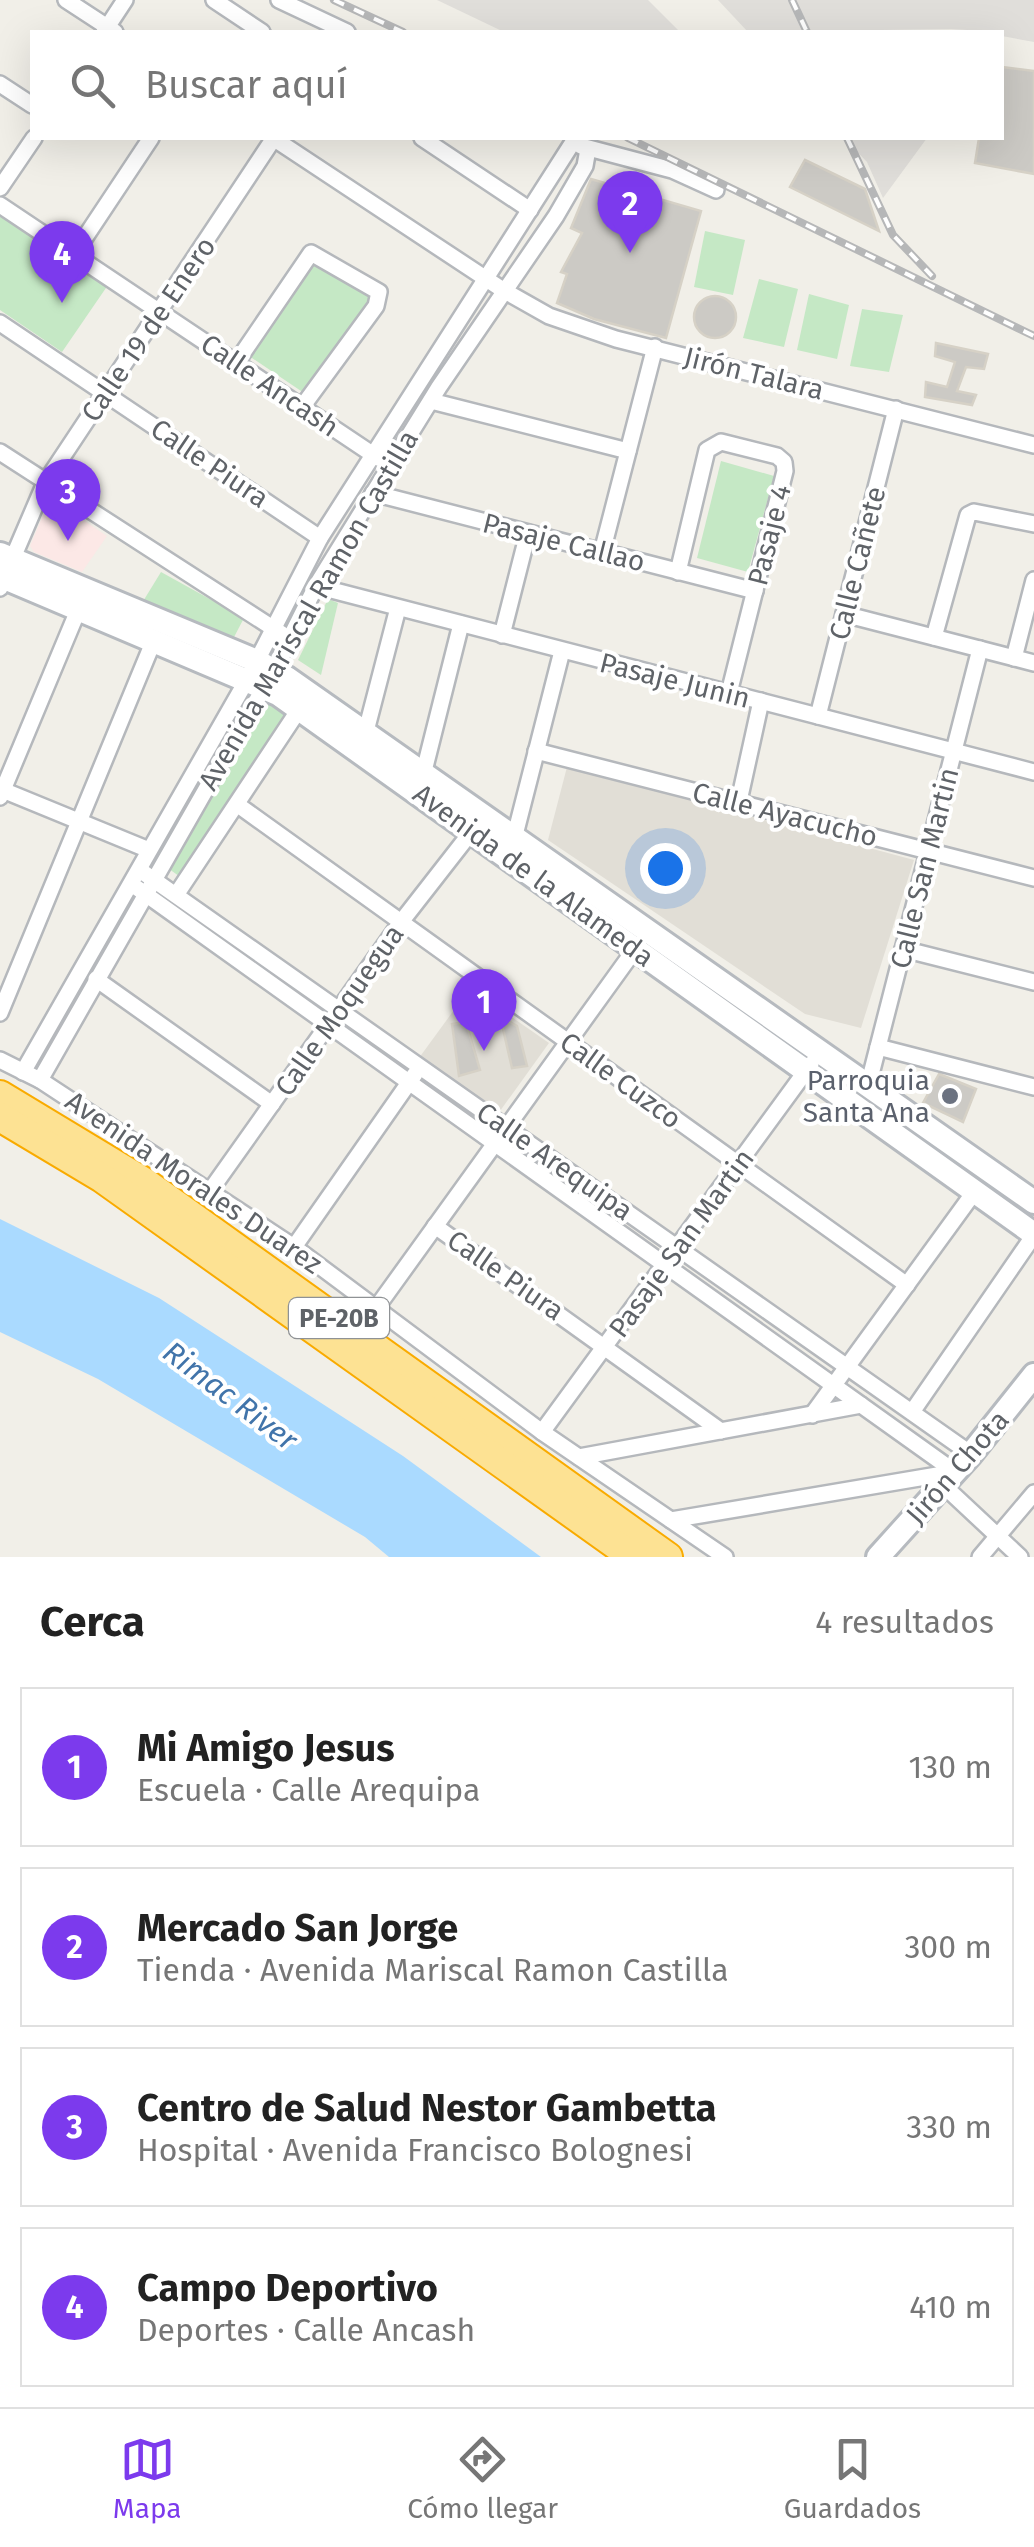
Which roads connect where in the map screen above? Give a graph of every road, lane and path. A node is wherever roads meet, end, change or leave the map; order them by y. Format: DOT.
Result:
graph roads {
  1 [pos="66,0"];
  2 [pos="124,0"];
  3 [pos="214,0"];
  4 [pos="280,0"];
  5 [pos="108,30"];
  6 [pos="109,30"];
  7 [pos="259,30"];
  8 [pos="343,30"];
  9 [pos="0,84"];
  10 [pos="30,104"];
  11 [pos="33,140"];
  12 [pos="150,140"];
  13 [pos="272,140"];
  14 [pos="276,140"];
  15 [pos="425,140"];
  16 [pos="575,143"];
  17 [pos="0,188"];
  18 [pos="716,190"];
  19 [pos="0,205"];
  20 [pos="530,210"];
  21 [pos="74,254"];
  22 [pos="484,278"];
  23 [pos="503,290"];
  24 [pos="160,312"];
  25 [pos="0,323"];
  26 [pos="655,347"];
  27 [pos="236,363"];
  28 [pos="105,393"];
  29 [pos="431,401"];
  30 [pos="302,407"];
  31 [pos="896,409"];
  32 [pos="1034,444"];
  33 [pos="628,451"];
  34 [pos="0,452"];
  35 [pos="372,454"];
  36 [pos="390,466"];
  37 [pos="45,482"];
  38 [pos="373,493"];
  39 [pos="1034,524"];
  40 [pos="528,533"];
  41 [pos="320,538"];
  42 [pos="602,552"];
  43 [pos="3,571"];
  44 [pos="678,572"];
  45 [pos="1034,580"];
  46 [pos="316,586"];
  47 [pos="756,591"];
  48 [pos="79,608"];
  49 [pos="398,608"];
  50 [pos="844,614"];
  51 [pos="461,624"];
  52 [pos="273,630"];
  53 [pos="502,634"];
  54 [pos="934,637"];
  55 [pos="291,638"];
  56 [pos="154,640"];
  57 [pos="980,650"];
  58 [pos="562,651"];
  59 [pos="1014,658"];
  60 [pos="1034,663"];
  61 [pos="261,674"];
  62 [pos="729,693"];
  63 [pos="761,701"];
  64 [pos="300,708"];
  65 [pos="818,716"];
  66 [pos="366,731"];
  67 [pos="536,751"];
  68 [pos="954,751"];
  69 [pos="424,771"];
  70 [pos="1034,772"];
  71 [pos="1,792"];
  72 [pos="739,801"];
  73 [pos="238,805"];
  74 [pos="79,822"];
  75 [pos="472,831"];
  76 [pos="515,834"];
  77 [pos="149,850"];
  78 [pos="928,851"];
  79 [pos="134,876"];
  80 [pos="1034,878"];
  81 [pos="148,886"];
  82 [pos="176,895"];
  83 [pos="402,922"];
  84 [pos="642,940"];
  85 [pos="903,949"];
  86 [pos="96,979"];
  87 [pos="1034,982"];
  88 [pos="339,1010"];
  89 [pos="0,1013"];
  90 [pos="328,1024"];
  91 [pos="568,1042"];
  92 [pos="878,1048"];
  93 [pos="0,1060"];
  94 [pos="813,1062"];
  95 [pos="420,1067"];
  96 [pos="23,1072"];
  97 [pos="40,1080"];
  98 [pos="409,1082"];
  99 [pos="868,1086"];
  100 [pos="1034,1087"];
  101 [pos="0,1095"];
  102 [pos="272,1104"];
  103 [pos="0,1116"];
  104 [pos="506,1128"];
  105 [pos="495,1144"];
  106 [pos="739,1164"];
  107 [pos="210,1191"];
  108 [pos="975,1192"];
  109 [pos="1034,1202"];
  110 [pos="436,1226"];
  111 [pos="1034,1234"];
  112 [pos="294,1247"];
  113 [pos="677,1248"];
  114 [pos="665,1265"];
  115 [pos="907,1285"];
  116 [pos="377,1307"];
  117 [pos="606,1346"];
  118 [pos="848,1368"];
  119 [pos="1034,1375"];
  120 [pos="833,1386"];
  121 [pos="861,1405"];
  122 [pos="912,1412"];
  123 [pos="812,1415"];
  124 [pos="722,1431"];
  125 [pos="542,1432"];
  126 [pos="972,1454"];
  127 [pos="579,1457"];
  128 [pos="949,1479"];
  129 [pos="1034,1493"];
  130 [pos="671,1520"];
  131 [pos="998,1536"];
  132 [pos="633,1557"];
  133 [pos="668,1557"];
  134 [pos="725,1557"];
  135 [pos="878,1557"];
  136 [pos="980,1557"];
  137 [pos="1020,1557"];
  1 -- 5 [label="street"];
  2 -- 6 [label="street"];
  3 -- 7 [label="street"];
  4 -- 8 [label="street"];
  9 -- 10 [label="street"];
  11 -- 17 [label="street"];
  12 -- 21 [label="street"];
  13 -- 24 [label="street, Calle 19 de Enero"];
  14 -- 22 [label="street, Jirón Talara"];
  15 -- 20 [label="street"];
  16 -- 18 [label="street"];
  16 -- 20 [label="street, Avenida Mariscal Ramon Castilla"];
  16 -- 23 [label="street, Avenida Mariscal Ramon Castilla"];
  19 -- 21 [label="street, Calle Ancash"];
  20 -- 22 [label="street, Avenida Mariscal Ramon Castilla"];
  21 -- 24 [label="street, Calle Ancash"];
  22 -- 23 [label="street, Jirón Talara"];
  22 -- 35 [label="street, Avenida Mariscal Ramon Castilla"];
  23 -- 26 [label="street, Jirón Talara"];
  23 -- 29 [label="street, Avenida Mariscal Ramon Castilla"];
  24 -- 27 [label="street, Calle Ancash"];
  24 -- 28 [label="street, Calle 19 de Enero"];
  25 -- 28 [label="street, Calle Piura"];
  26 -- 31 [label="street, Jirón Talara"];
  26 -- 33 [label="street"];
  27 -- 30 [label="street, Calle Ancash"];
  27 -- 30 [label="street"];
  28 -- 37 [label="street, Calle 19 de Enero"];
  28 -- 41 [label="street, Calle Piura"];
  29 -- 33 [label="street"];
  29 -- 36 [label="street, Avenida Mariscal Ramon Castilla"];
  30 -- 35 [label="street, Calle Ancash"];
  31 -- 32 [label="street, Jirón Talara"];
  31 -- 50 [label="street, Calle Cañete"];
  33 -- 42 [label="street"];
  34 -- 37 [label="street"];
  35 -- 36 [label="street, Calle Ancash"];
  35 -- 41 [label="street, Avenida Mariscal Ramon Castilla"];
  36 -- 38 [label="street, Avenida Mariscal Ramon Castilla"];
  37 -- 43 [label="street, Calle 19 de Enero"];
  37 -- 52 [label="street"];
  38 -- 40 [label="street, Pasaje Callao"];
  38 -- 46 [label="street, Avenida Mariscal Ramon Castilla"];
  39 -- 54 [label="street"];
  40 -- 42 [label="street, Pasaje Callao"];
  40 -- 53 [label="street"];
  41 -- 52 [label="street, Avenida Mariscal Ramon Castilla"];
  42 -- 44 [label="street, Pasaje Callao"];
  43 -- 48 [label="street, Avenida de la Alameda"];
  43 -- 61 [label="street, Avenida de la Alameda"];
  44 -- 47 [label="street, Pasaje Callao"];
  44 -- 47 [label="street, Pasaje 4"];
  45 -- 59 [label="street"];
  46 -- 49 [label="street, Pasaje Junin"];
  46 -- 55 [label="street, Avenida Mariscal Ramon Castilla"];
  47 -- 62 [label="street, Pasaje 4"];
  48 -- 56 [label="street, Avenida de la Alameda"];
  48 -- 71 [label="street"];
  49 -- 51 [label="street, Pasaje Junin"];
  49 -- 66 [label="street"];
  50 -- 54 [label="street"];
  50 -- 65 [label="street, Calle Cañete"];
  51 -- 53 [label="street, Pasaje Junin"];
  51 -- 69 [label="street"];
  52 -- 55 [label="street"];
  52 -- 61 [label="street, Avenida Mariscal Ramon Castilla"];
  53 -- 58 [label="street, Pasaje Junin"];
  54 -- 57 [label="street"];
  55 -- 61 [label="street, Avenida Mariscal Ramon Castilla"];
  56 -- 61 [label="street, Avenida de la Alameda"];
  56 -- 74 [label="street"];
  57 -- 59 [label="street"];
  57 -- 68 [label="street, Calle San Martin"];
  58 -- 62 [label="street, Pasaje Junin"];
  58 -- 67 [label="street"];
  59 -- 60 [label="street"];
  61 -- 64 [label="street, Avenida de la Alameda"];
  61 -- 66 [label="street, Avenida de la Alameda"];
  61 -- 77 [label="street, Avenida Mariscal Ramon Castilla"];
  61 -- 81 [label="street, Avenida Mariscal Ramon Castilla"];
  62 -- 63 [label="street, Pasaje Junin"];
  63 -- 65 [label="street, Pasaje Junin"];
  63 -- 72 [label="street"];
  64 -- 73 [label="street"];
  64 -- 75 [label="street, Avenida de la Alameda"];
  65 -- 68 [label="street, Pasaje Junin"];
  66 -- 69 [label="street, Avenida de la Alameda"];
  67 -- 72 [label="street, Calle Ayacucho"];
  67 -- 76 [label="street"];
  68 -- 70 [label="street, Pasaje Junin"];
  68 -- 78 [label="street, Calle San Martin"];
  69 -- 76 [label="street, Avenida de la Alameda"];
  71 -- 74 [label="street"];
  72 -- 78 [label="street, Calle Ayacucho"];
  73 -- 82 [label="street"];
  73 -- 83 [label="street, Calle Cuzco"];
  74 -- 77 [label="street"];
  74 -- 89 [label="street"];
  75 -- 83 [label="street, Calle Moquegua"];
  75 -- 84 [label="street, Avenida de la Alameda"];
  76 -- 84 [label="street, Avenida de la Alameda"];
  77 -- 79 [label="street, Avenida Mariscal Ramon Castilla"];
  78 -- 80 [label="street, Calle Ayacucho"];
  78 -- 85 [label="street, Calle San Martin"];
  79 -- 81 [label="street, Calle Arequipa"];
  79 -- 96 [label="street, Avenida Mariscal Ramon Castilla"];
  81 -- 82 [label="street, Calle Arequipa"];
  81 -- 86 [label="street, Avenida Mariscal Ramon Castilla"];
  81 -- 90 [label="street, Calle Arequipa"];
  82 -- 88 [label="street, Calle Arequipa"];
  83 -- 88 [label="street, Calle Moquegua"];
  83 -- 91 [label="street, Calle Cuzco"];
  84 -- 91 [label="street"];
  84 -- 94 [label="street, Avenida de la Alameda"];
  85 -- 87 [label="street"];
  85 -- 92 [label="street, Calle San Martin"];
  86 -- 97 [label="street, Avenida Mariscal Ramon Castilla"];
  86 -- 102 [label="street"];
  88 -- 90 [label="street, Calle Moquegua"];
  88 -- 95 [label="street, Calle Arequipa"];
  90 -- 98 [label="street, Calle Arequipa"];
  90 -- 102 [label="street, Calle Moquegua"];
  91 -- 104 [label="street"];
  91 -- 106 [label="street, Calle Cuzco"];
  92 -- 99 [label="street, Calle San Martin"];
  92 -- 100 [label="street"];
  93 -- 96 [label="street, Avenida Morales Duarez"];
  94 -- 99 [label="street, Avenida de la Alameda"];
  94 -- 106 [label="street, Pasaje San Martin"];
  94 -- 108 [label="street, Avenida de la Alameda"];
  95 -- 98 [label="street"];
  95 -- 104 [label="street, Calle Arequipa"];
  96 -- 97 [label="street, Avenida Morales Duarez"];
  97 -- 107 [label="street, Avenida Morales Duarez"];
  98 -- 105 [label="street, Calle Arequipa"];
  98 -- 112 [label="street"];
  99 -- 109 [label="street, Avenida de la Alameda"];
  101 -- 133 [label="highway, PE-20B"];
  102 -- 107 [label="street, Calle Moquegua"];
  103 -- 132 [label="highway, PE-20B"];
  104 -- 105 [label="street"];
  104 -- 113 [label="street, Calle Arequipa"];
  105 -- 110 [label="street"];
  105 -- 114 [label="street, Calle Arequipa"];
  106 -- 113 [label="street, Pasaje San Martin"];
  106 -- 115 [label="street, Calle Cuzco"];
  107 -- 112 [label="street, Avenida Morales Duarez"];
  108 -- 111 [label="street, Avenida de la Alameda"];
  108 -- 115 [label="street"];
  110 -- 116 [label="street"];
  110 -- 117 [label="street, Calle Piura"];
  111 -- 122 [label="street"];
  112 -- 116 [label="street, Avenida Morales Duarez"];
  113 -- 114 [label="street, Pasaje San Martin"];
  113 -- 118 [label="street, Calle Arequipa"];
  114 -- 117 [label="street, Pasaje San Martin"];
  114 -- 120 [label="street, Calle Arequipa"];
  115 -- 118 [label="street"];
  116 -- 125 [label="street, Avenida Morales Duarez"];
  117 -- 124 [label="street, Calle Piura"];
  117 -- 125 [label="street, Pasaje San Martin"];
  118 -- 120 [label="street"];
  118 -- 122 [label="street, Calle Arequipa"];
  119 -- 126 [label="street, Jirón Chota"];
  120 -- 121 [label="street, Calle Arequipa"];
  120 -- 123 [label="street"];
  121 -- 123 [label="street"];
  121 -- 128 [label="street, Calle Arequipa"];
  122 -- 126 [label="street, Calle Arequipa"];
  123 -- 124 [label="street"];
  124 -- 127 [label="street"];
  125 -- 127 [label="street, Avenida Morales Duarez"];
  126 -- 128 [label="street, Jirón Chota"];
  127 -- 130 [label="street, Avenida Morales Duarez"];
  128 -- 130 [label="street"];
  128 -- 131 [label="street, Calle Arequipa"];
  128 -- 135 [label="street, Jirón Chota"];
  129 -- 131 [label="street"];
  130 -- 134 [label="street, Avenida Morales Duarez"];
  131 -- 136 [label="street"];
  131 -- 137 [label="street, Calle Arequipa"];
}
